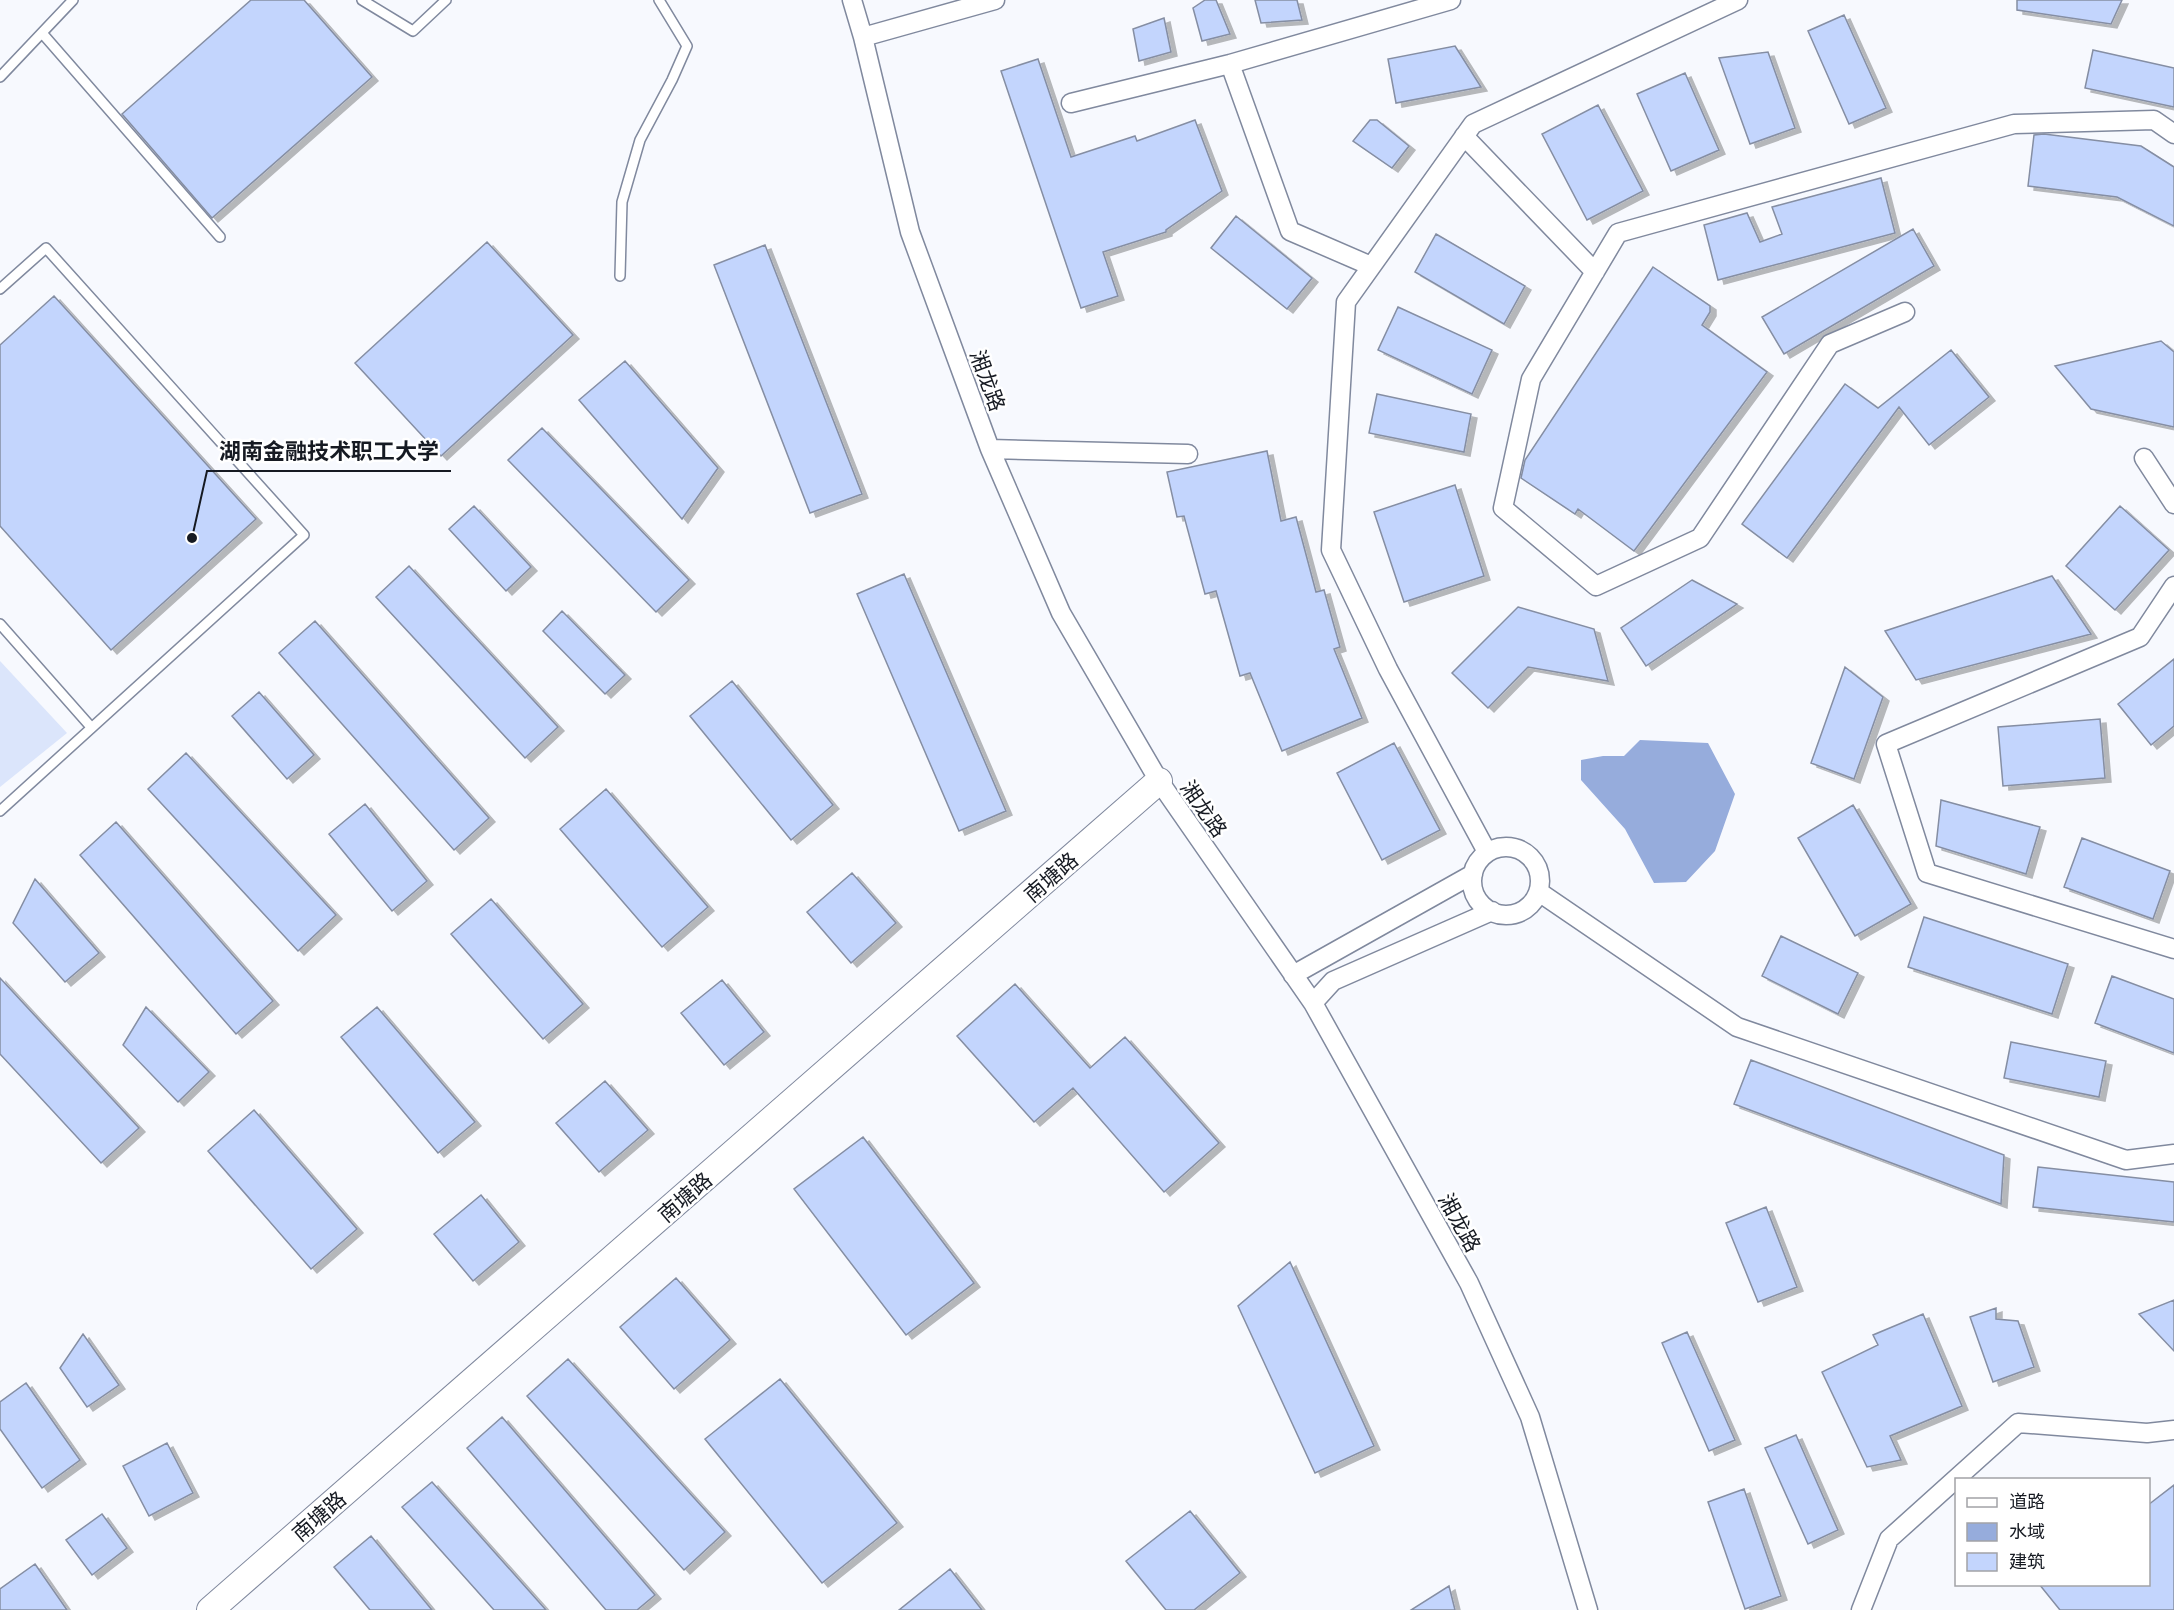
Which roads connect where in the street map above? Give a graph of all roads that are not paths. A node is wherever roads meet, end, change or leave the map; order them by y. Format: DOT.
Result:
graph roads {
  1 [pos="73,0"];
  2 [pos="362,0"];
  3 [pos="446,0"];
  4 [pos="659,0"];
  5 [pos="852,0"];
  6 [pos="995,0"];
  7 [pos="1452,0"];
  8 [pos="1738,0"];
  9 [pos="42,33"];
  10 [pos="863,37"];
  11 [pos="1230,64"];
  12 [pos="0,77"];
  13 [pos="1071,103"];
  14 [pos="2174,134"];
  15 [pos="1464,136"];
  16 [pos="220,237"];
  17 [pos="1371,266"];
  18 [pos="1595,272"];
  19 [pos="620,276"];
  20 [pos="0,289"];
  21 [pos="1905,312"];
  22 [pos="990,449"];
  23 [pos="1188,454"];
  24 [pos="2144,458"];
  25 [pos="2174,504"];
  26 [pos="2174,586"];
  27 [pos="0,624"];
  28 [pos="91,727"];
  29 [pos="1159,782"];
  30 [pos="0,811"];
  31 [pos="1487,852"];
  32 [pos="1473,874"];
  33 [pos="1539,892"];
  34 [pos="1492,911"];
  35 [pos="2174,949"];
  36 [pos="1293,975"];
  37 [pos="1313,1003"];
  38 [pos="2174,1154"];
  39 [pos="2174,1430"];
  40 [pos="1957,1478"];
  41 [pos="1955,1480"];
  42 [pos="210,1610"];
  43 [pos="1588,1610"];
  44 [pos="1861,1610"];
  1 -- 9 [label="lane"];
  2 -- 3 [label="lane"];
  4 -- 19 [label="lane"];
  5 -- 10 [label="street, 湘龙路"];
  6 -- 10 [label="street"];
  7 -- 11 [label="street"];
  8 -- 15 [label="street"];
  9 -- 12 [label="lane"];
  9 -- 16 [label="lane"];
  10 -- 22 [label="street, 湘龙路"];
  11 -- 13 [label="street"];
  11 -- 17 [label="street"];
  14 -- 18 [label="street"];
  15 -- 17 [label="street"];
  15 -- 18 [label="street"];
  17 -- 31 [label="street"];
  18 -- 21 [label="street"];
  20 -- 28 [label="lane"];
  22 -- 23 [label="street"];
  22 -- 29 [label="street, 湘龙路"];
  24 -- 25 [label="street"];
  26 -- 35 [label="street"];
  27 -- 28 [label="lane"];
  28 -- 30 [label="lane"];
  29 -- 36 [label="street, 湘龙路"];
  29 -- 42 [label="street, 南塘路"];
  31 -- 32 [label="street"];
  31 -- 33 [label="street"];
  32 -- 34 [label="street"];
  32 -- 36 [label="street"];
  33 -- 34 [label="street"];
  33 -- 38 [label="street"];
  34 -- 37 [label="street"];
  36 -- 37 [label="street, 湘龙路"];
  37 -- 43 [label="street, 湘龙路"];
  39 -- 40 [label="street"];
  41 -- 44 [label="street"];
}
